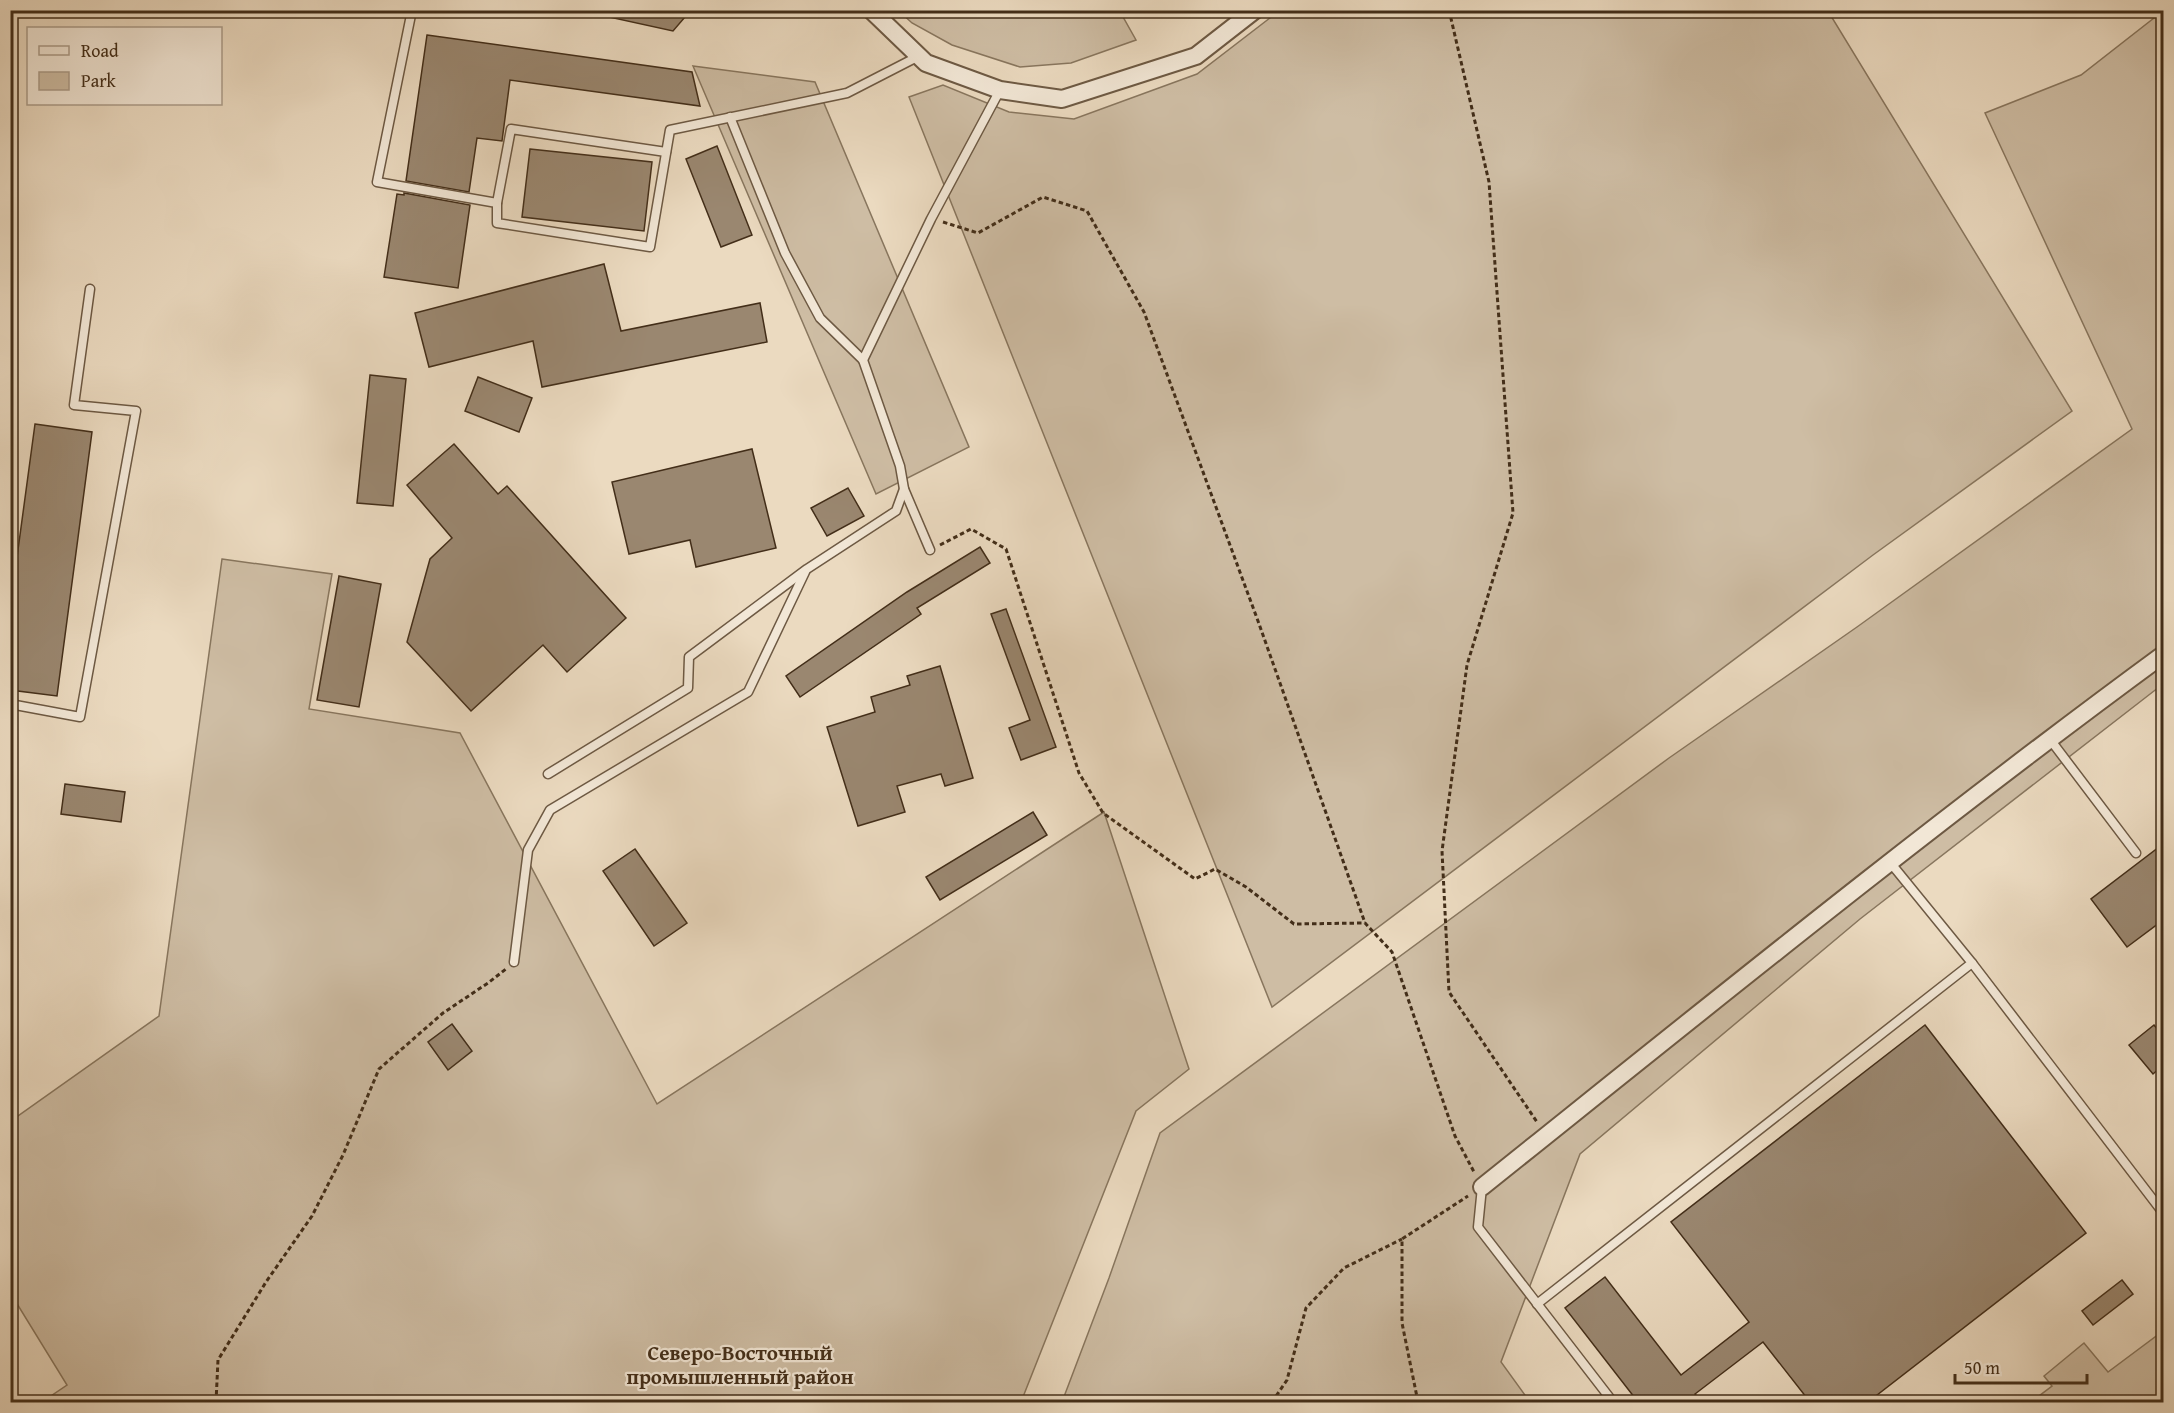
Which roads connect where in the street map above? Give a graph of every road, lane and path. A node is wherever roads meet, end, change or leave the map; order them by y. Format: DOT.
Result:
graph roads {
  1 [pos="412,10"];
  2 [pos="871,10"];
  3 [pos="1255,10"];
  4 [pos="1449,10"];
  5 [pos="919,56"];
  6 [pos="1000,90"];
  7 [pos="730,117"];
  8 [pos="666,152"];
  9 [pos="497,203"];
  10 [pos="931,219"];
  11 [pos="90,289"];
  12 [pos="862,360"];
  13 [pos="904,489"];
  14 [pos="930,550"];
  15 [pos="807,569"];
  16 [pos="2163,654"];
  17 [pos="10,704"];
  18 [pos="2049,738"];
  19 [pos="548,774"];
  20 [pos="2136,853"];
  21 [pos="1889,861"];
  22 [pos="1365,922"];
  23 [pos="514,962"];
  24 [pos="1972,963"];
  25 [pos="1547,1136"];
  26 [pos="1482,1187"];
  27 [pos="2163,1214"];
  28 [pos="1402,1239"];
  29 [pos="1537,1304"];
  30 [pos="182,1402"];
  31 [pos="216,1402"];
  32 [pos="1272,1402"];
  33 [pos="1418,1402"];
  34 [pos="1613,1402"];
  1 -- 9 [label="lane"];
  2 -- 5 [label="street"];
  3 -- 6 [label="street"];
  4 -- 25 [label="path"];
  5 -- 6 [label="street"];
  5 -- 7 [label="lane"];
  6 -- 10 [label="lane"];
  7 -- 8 [label="lane"];
  7 -- 12 [label="lane"];
  8 -- 9 [label="lane"];
  8 -- 9 [label="lane"];
  10 -- 12 [label="lane"];
  10 -- 22 [label="path"];
  11 -- 17 [label="lane"];
  12 -- 13 [label="lane"];
  13 -- 14 [label="lane"];
  13 -- 15 [label="lane"];
  14 -- 22 [label="path"];
  15 -- 19 [label="lane"];
  15 -- 23 [label="lane"];
  16 -- 18 [label="street"];
  18 -- 20 [label="lane"];
  18 -- 21 [label="street"];
  21 -- 24 [label="lane"];
  21 -- 25 [label="street"];
  22 -- 26 [label="path"];
  23 -- 31 [label="path"];
  24 -- 27 [label="lane"];
  24 -- 29 [label="lane"];
  25 -- 26 [label="street"];
  26 -- 28 [label="path"];
  26 -- 29 [label="lane"];
  28 -- 32 [label="path"];
  28 -- 33 [label="path"];
  29 -- 34 [label="lane"];
  30 -- 31 [label="path"];
}
